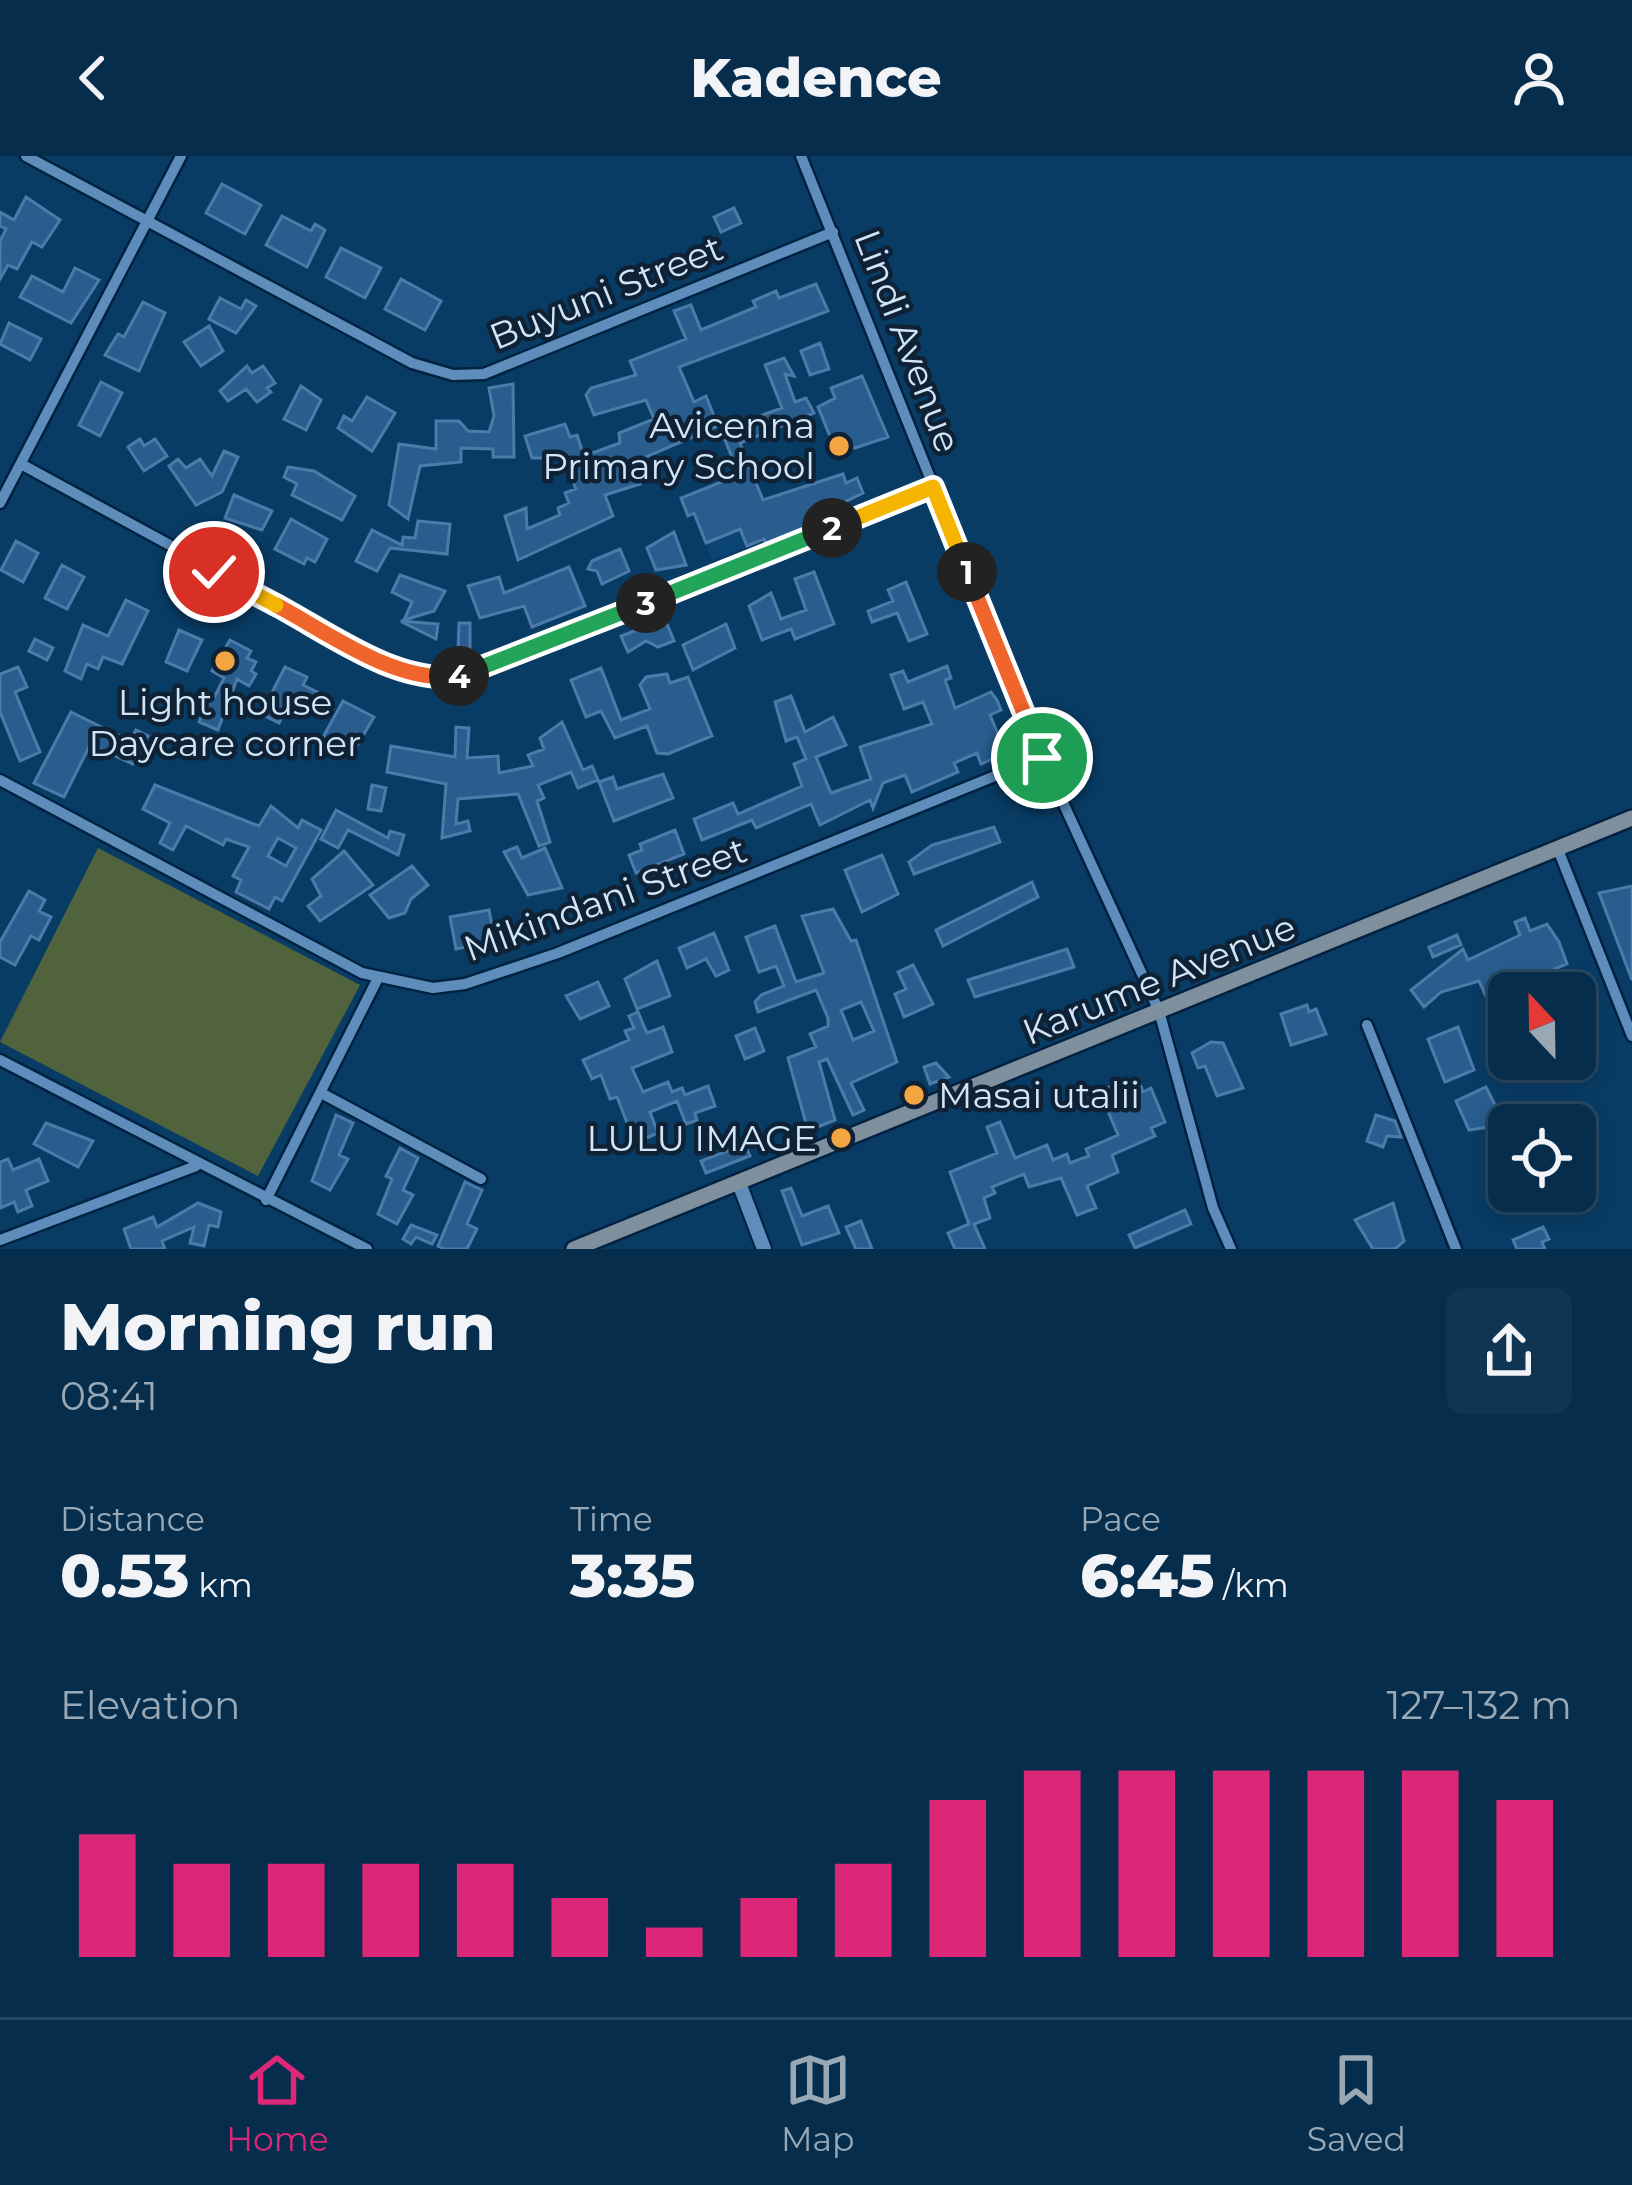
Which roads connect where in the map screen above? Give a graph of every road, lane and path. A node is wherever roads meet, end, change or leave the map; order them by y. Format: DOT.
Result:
graph roads {
  1 [pos="26,156"];
  2 [pos="182,156"];
  3 [pos="802,156"];
  4 [pos="146,219"];
  5 [pos="833,232"];
  6 [pos="20,464"];
  7 [pos="933,487"];
  8 [pos="0,503"];
  9 [pos="1042,758"];
  10 [pos="0,780"];
  11 [pos="1632,818"];
  12 [pos="1557,847"];
  13 [pos="378,978"];
  14 [pos="1159,1010"];
  15 [pos="1367,1025"];
  16 [pos="1632,1036"];
  17 [pos="0,1060"];
  18 [pos="323,1094"];
  19 [pos="196,1166"];
  20 [pos="481,1179"];
  21 [pos="739,1183"];
  22 [pos="266,1199"];
  23 [pos="0,1240"];
  24 [pos="584,1247"];
  25 [pos="367,1249"];
  26 [pos="764,1249"];
  27 [pos="1231,1249"];
  28 [pos="1456,1249"];
  1 -- 4 [label="street, Buyuni Street"];
  2 -- 4 [label="street"];
  3 -- 5 [label="street, Lindi Avenue"];
  4 -- 5 [label="street, Buyuni Street"];
  4 -- 6 [label="street"];
  5 -- 7 [label="street, Lindi Avenue"];
  6 -- 7 [label="street"];
  6 -- 8 [label="street"];
  7 -- 9 [label="street, Lindi Avenue"];
  9 -- 13 [label="street, Mikindani Street"];
  9 -- 14 [label="street, Lindi Avenue"];
  10 -- 13 [label="street, Mikindani Street"];
  11 -- 12 [label="main road, Karume Avenue"];
  12 -- 14 [label="main road, Karume Avenue"];
  12 -- 16 [label="street"];
  13 -- 18 [label="street"];
  14 -- 21 [label="main road, Karume Avenue"];
  14 -- 27 [label="street, Lindi Avenue"];
  15 -- 28 [label="street"];
  17 -- 19 [label="street"];
  18 -- 20 [label="street"];
  18 -- 22 [label="street"];
  19 -- 22 [label="street"];
  19 -- 23 [label="street"];
  21 -- 24 [label="main road, Karume Avenue"];
  21 -- 26 [label="street"];
  22 -- 25 [label="street"];
}
